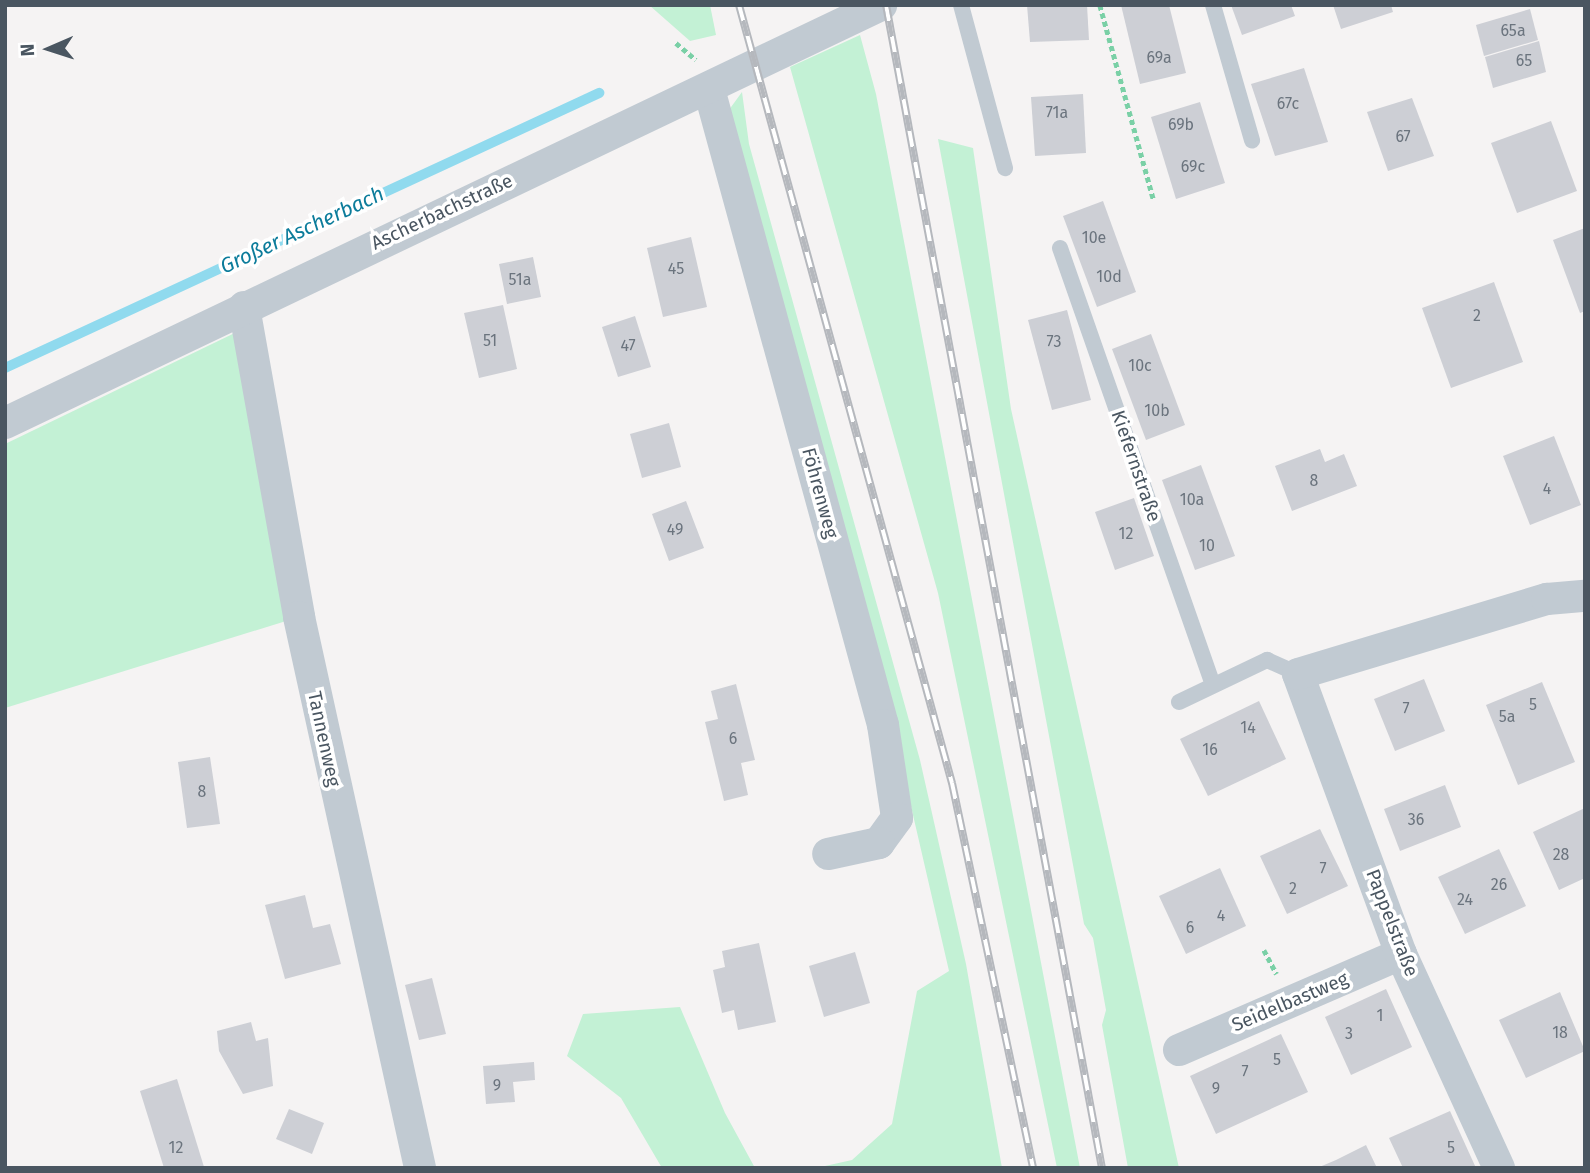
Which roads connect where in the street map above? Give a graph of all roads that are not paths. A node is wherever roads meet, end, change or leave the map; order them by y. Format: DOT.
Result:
graph roads {
  1 [pos="881,5"];
  2 [pos="961,5"];
  3 [pos="1213,5"];
  4 [pos="703,75"];
  5 [pos="1252,140"];
  6 [pos="1005,169"];
  7 [pos="1060,248"];
  8 [pos="244,307"];
  9 [pos="5,423"];
  10 [pos="1585,596"];
  11 [pos="1298,674"];
  12 [pos="1213,684"];
  13 [pos="1179,702"];
  14 [pos="828,854"];
  15 [pos="1401,954"];
  16 [pos="1179,1050"];
  17 [pos="420,1168"];
  18 [pos="1499,1168"];
  1 -- 4 [label="street, Ascherbachstraße"];
  2 -- 6 [label="lane"];
  3 -- 5 [label="lane"];
  4 -- 8 [label="street, Ascherbachstraße"];
  4 -- 14 [label="street, Föhrenweg"];
  7 -- 12 [label="lane, Kiefernstraße"];
  8 -- 9 [label="street, Ascherbachstraße"];
  8 -- 17 [label="street, Tannenweg"];
  10 -- 11 [label="street"];
  11 -- 12 [label="lane"];
  11 -- 15 [label="street, Pappelstraße"];
  12 -- 13 [label="lane"];
  15 -- 16 [label="street, Seidelbastweg"];
  15 -- 18 [label="street, Pappelstraße"];
}
